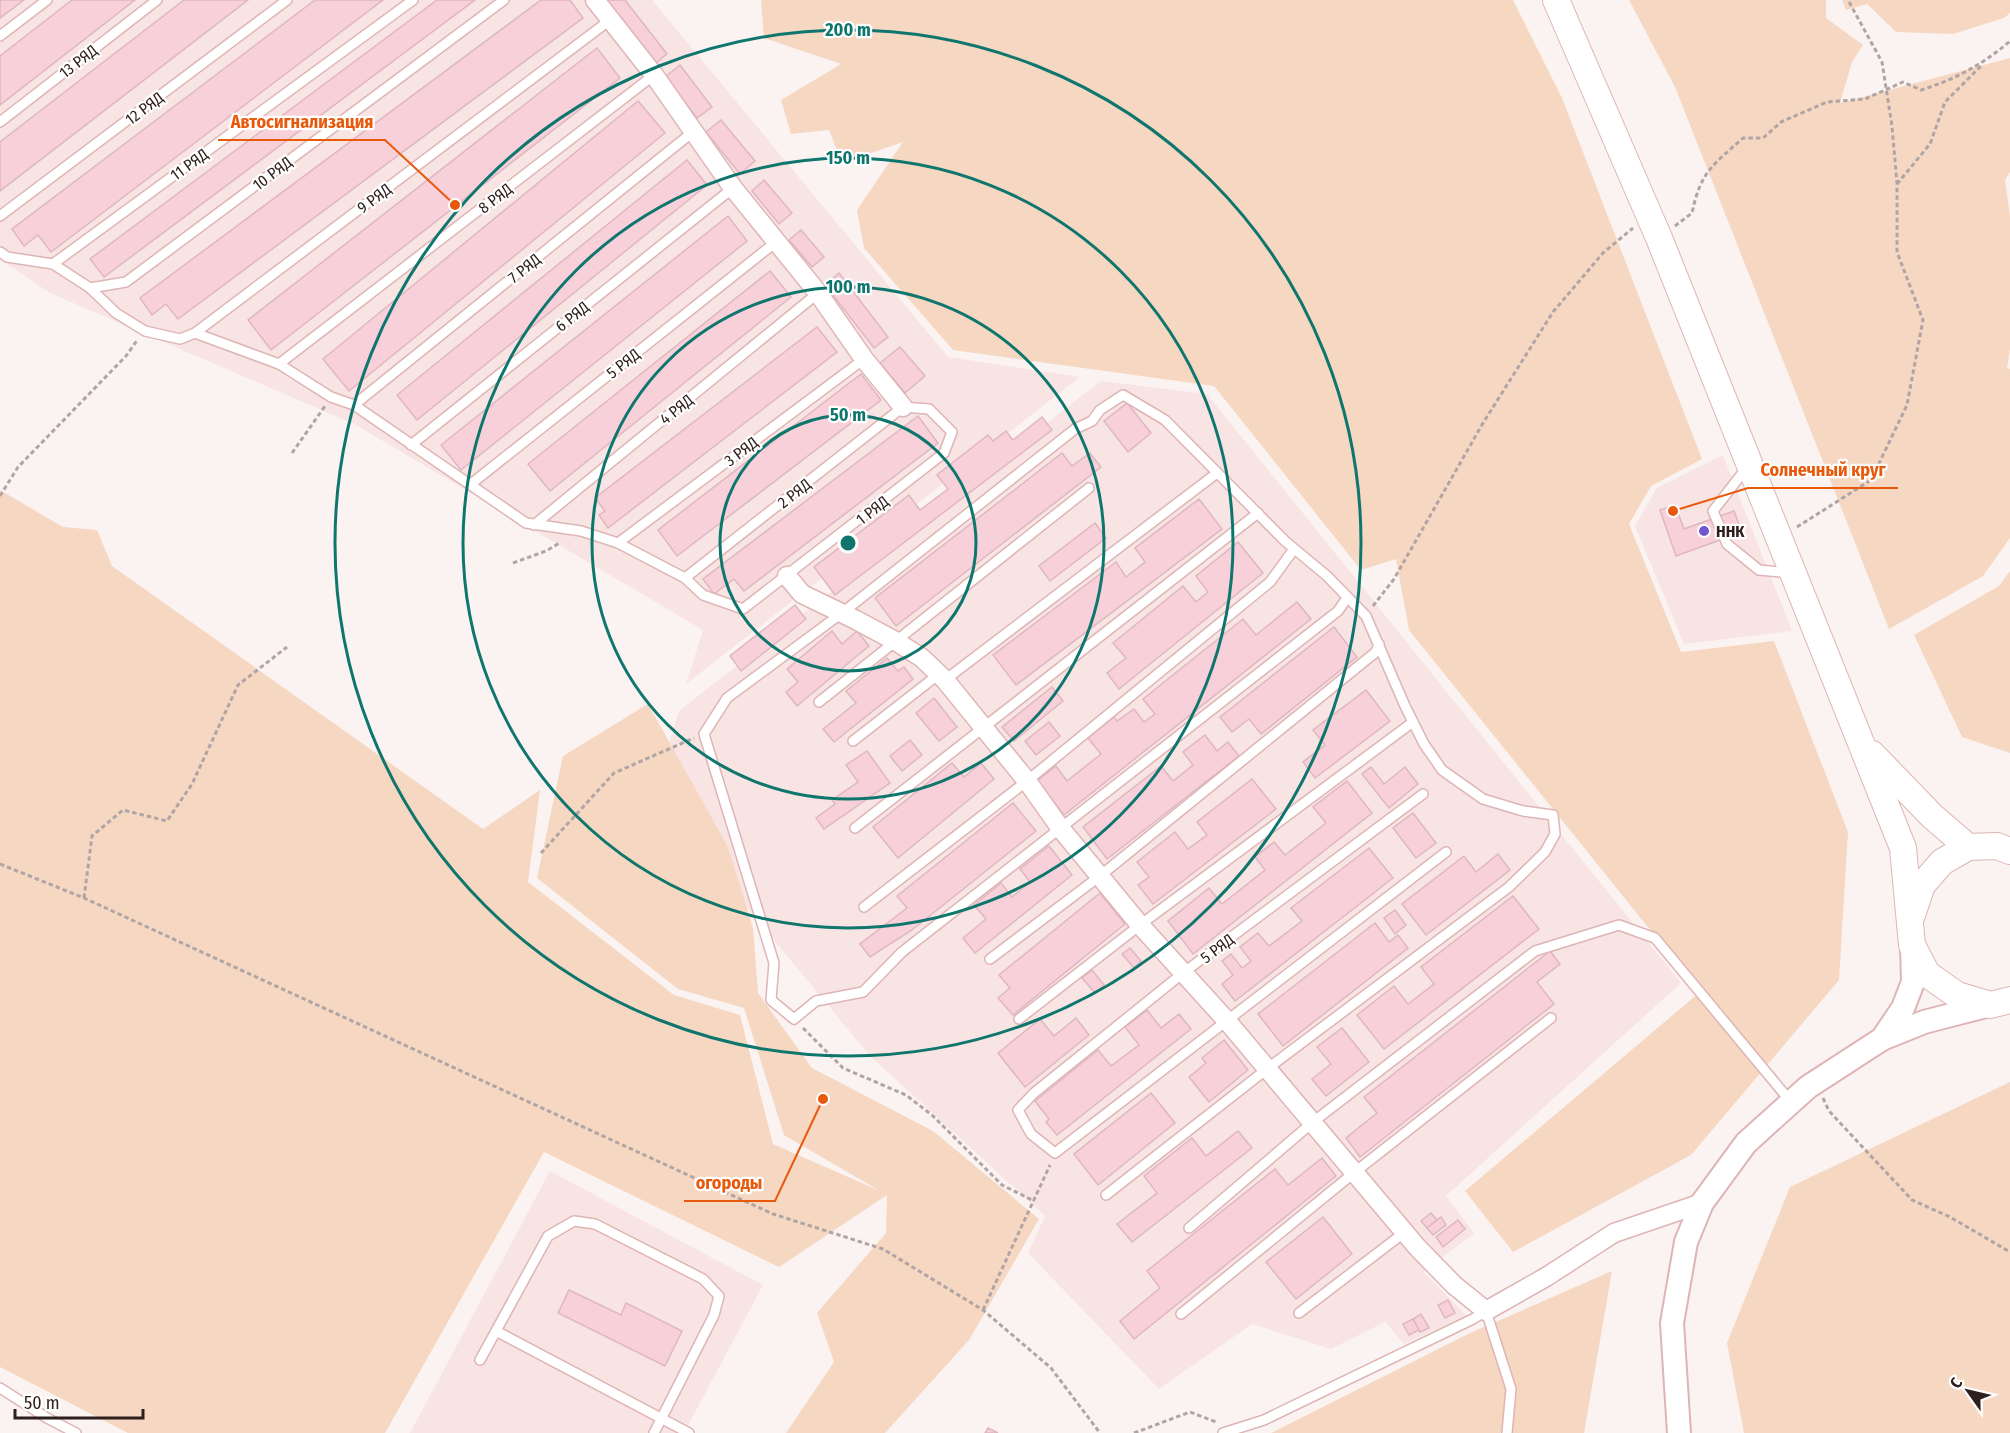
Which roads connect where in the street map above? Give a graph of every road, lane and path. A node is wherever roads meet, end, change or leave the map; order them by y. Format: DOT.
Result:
graph roads {
  1 [pos="47,0"];
  2 [pos="157,0"];
  3 [pos="288,0"];
  4 [pos="413,0"];
  5 [pos="504,0"];
  6 [pos="595,0"];
  7 [pos="1556,0"];
  8 [pos="1848,0"];
  9 [pos="610,20"];
  10 [pos="0,36"];
  11 [pos="2010,41"];
  12 [pos="1985,62"];
  13 [pos="654,75"];
  14 [pos="1884,88"];
  15 [pos="0,122"];
  16 [pos="694,131"];
  17 [pos="1897,184"];
  18 [pos="733,188"];
  19 [pos="0,216"];
  20 [pos="1656,230"];
  21 [pos="776,242"];
  22 [pos="0,252"];
  23 [pos="53,264"];
  24 [pos="90,288"];
  25 [pos="818,293"];
  26 [pos="145,330"];
  27 [pos="195,333"];
  28 [pos="864,359"];
  29 [pos="279,364"];
  30 [pos="331,397"];
  31 [pos="354,405"];
  32 [pos="903,407"];
  33 [pos="411,445"];
  34 [pos="292,453"];
  35 [pos="1749,464"];
  36 [pos="1217,473"];
  37 [pos="471,484"];
  38 [pos="1089,488"];
  39 [pos="0,496"];
  40 [pos="1257,513"];
  41 [pos="534,525"];
  42 [pos="581,531"];
  43 [pos="1779,538"];
  44 [pos="618,543"];
  45 [pos="1294,549"];
  46 [pos="513,563"];
  47 [pos="1793,573"];
  48 [pos="788,576"];
  49 [pos="685,578"];
  50 [pos="1347,598"];
  51 [pos="842,613"];
  52 [pos="1366,616"];
  53 [pos="897,642"];
  54 [pos="1379,644"];
  55 [pos="287,647"];
  56 [pos="942,677"];
  57 [pos="819,702"];
  58 [pos="1413,722"];
  59 [pos="984,726"];
  60 [pos="704,734"];
  61 [pos="1860,740"];
  62 [pos="853,741"];
  63 [pos="1027,781"];
  64 [pos="1423,794"];
  65 [pos="855,828"];
  66 [pos="1061,829"];
  67 [pos="1968,847"];
  68 [pos="2010,851"];
  69 [pos="1446,852"];
  70 [pos="541,853"];
  71 [pos="0,864"];
  72 [pos="1100,876"];
  73 [pos="84,898"];
  74 [pos="864,907"];
  75 [pos="1140,925"];
  76 [pos="1911,933"];
  77 [pos="990,959"];
  78 [pos="1183,974"];
  79 [pos="2000,1003"];
  80 [pos="1551,1018"];
  81 [pos="794,1019"];
  82 [pos="1019,1019"];
  83 [pos="1227,1021"];
  84 [pos="1882,1039"];
  85 [pos="1267,1069"];
  86 [pos="1817,1082"];
  87 [pos="1791,1102"];
  88 [pos="1313,1122"];
  89 [pos="1056,1153"];
  90 [pos="1355,1172"];
  91 [pos="1106,1195"];
  92 [pos="1034,1201"];
  93 [pos="1702,1203"];
  94 [pos="1189,1228"];
  95 [pos="1405,1232"];
  96 [pos="2010,1252"];
  97 [pos="983,1310"];
  98 [pos="1486,1311"];
  99 [pos="1299,1313"];
  100 [pos="1181,1314"];
  101 [pos="496,1331"];
  102 [pos="480,1360"];
  103 [pos="0,1388"];
  104 [pos="662,1418"];
  105 [pos="1227,1431"];
  106 [pos="76,1433"];
  107 [pos="654,1433"];
  108 [pos="689,1433"];
  109 [pos="1100,1433"];
  110 [pos="1134,1433"];
  111 [pos="1507,1433"];
  112 [pos="1679,1433"];
  1 -- 10 [label="lane"];
  2 -- 15 [label="lane, 13 РЯД"];
  3 -- 19 [label="lane, 12 РЯД"];
  4 -- 23 [label="lane, 11 РЯД"];
  5 -- 24 [label="lane, 10 РЯД"];
  6 -- 9 [label="street"];
  7 -- 20 [label="main road"];
  8 -- 14 [label="path"];
  9 -- 13 [label="street"];
  9 -- 27 [label="lane, 9 РЯД"];
  11 -- 12 [label="path"];
  12 -- 14 [label="path"];
  12 -- 17 [label="path"];
  13 -- 16 [label="street"];
  13 -- 29 [label="lane, 8 РЯД"];
  14 -- 17 [label="path"];
  14 -- 20 [label="path"];
  16 -- 18 [label="street"];
  16 -- 31 [label="lane, 7 РЯД"];
  17 -- 43 [label="path"];
  18 -- 21 [label="street"];
  18 -- 33 [label="lane, 6 РЯД"];
  20 -- 35 [label="main road"];
  20 -- 52 [label="path"];
  21 -- 25 [label="street"];
  21 -- 37 [label="lane, 5 РЯД"];
  22 -- 23 [label="lane"];
  23 -- 24 [label="lane"];
  24 -- 26 [label="lane"];
  25 -- 28 [label="street"];
  25 -- 41 [label="lane, 4 РЯД"];
  26 -- 27 [label="lane"];
  26 -- 39 [label="path"];
  27 -- 29 [label="lane"];
  28 -- 32 [label="street"];
  28 -- 44 [label="lane, 3 РЯД"];
  29 -- 30 [label="lane"];
  30 -- 31 [label="lane"];
  30 -- 34 [label="path"];
  31 -- 33 [label="lane"];
  32 -- 48 [label="lane, 1 РЯД"];
  32 -- 49 [label="lane, 2 РЯД"];
  33 -- 37 [label="lane"];
  35 -- 43 [label="main road"];
  35 -- 47 [label="lane"];
  36 -- 40 [label="lane"];
  36 -- 51 [label="lane"];
  36 -- 56 [label="lane"];
  37 -- 41 [label="lane"];
  38 -- 53 [label="lane"];
  40 -- 45 [label="lane"];
  40 -- 59 [label="lane"];
  41 -- 42 [label="lane"];
  42 -- 44 [label="lane"];
  42 -- 46 [label="path"];
  43 -- 47 [label="main road"];
  44 -- 49 [label="lane"];
  45 -- 50 [label="lane"];
  45 -- 63 [label="lane"];
  47 -- 61 [label="main road"];
  48 -- 49 [label="lane, 1 РЯД"];
  48 -- 51 [label="street"];
  50 -- 52 [label="lane"];
  50 -- 66 [label="lane"];
  51 -- 53 [label="street"];
  51 -- 60 [label="lane"];
  52 -- 54 [label="lane"];
  53 -- 56 [label="street"];
  53 -- 57 [label="lane"];
  54 -- 58 [label="lane"];
  54 -- 72 [label="lane"];
  55 -- 73 [label="path"];
  56 -- 59 [label="street"];
  56 -- 62 [label="lane"];
  58 -- 75 [label="lane"];
  58 -- 85 [label="lane"];
  59 -- 63 [label="street"];
  59 -- 65 [label="lane"];
  60 -- 70 [label="path"];
  60 -- 81 [label="lane"];
  61 -- 67 [label="main road"];
  61 -- 76 [label="main road"];
  63 -- 66 [label="street"];
  63 -- 74 [label="lane"];
  64 -- 78 [label="lane, 5 РЯД"];
  66 -- 72 [label="street"];
  66 -- 81 [label="lane"];
  67 -- 68 [label="main road"];
  67 -- 76 [label="main road"];
  69 -- 83 [label="lane"];
  71 -- 73 [label="path"];
  72 -- 75 [label="street"];
  72 -- 77 [label="lane"];
  73 -- 97 [label="path"];
  75 -- 78 [label="street"];
  75 -- 82 [label="lane"];
  76 -- 79 [label="main road"];
  76 -- 84 [label="street"];
  78 -- 83 [label="street"];
  78 -- 89 [label="lane, 5 РЯД"];
  79 -- 84 [label="street"];
  80 -- 90 [label="lane"];
  81 -- 92 [label="path"];
  83 -- 85 [label="street"];
  83 -- 89 [label="lane"];
  84 -- 86 [label="street"];
  85 -- 88 [label="street"];
  85 -- 91 [label="lane"];
  86 -- 87 [label="street"];
  86 -- 96 [label="path"];
  87 -- 88 [label="lane"];
  87 -- 93 [label="street"];
  88 -- 90 [label="street"];
  88 -- 94 [label="lane"];
  89 -- 92 [label="path"];
  90 -- 95 [label="street"];
  90 -- 100 [label="lane"];
  92 -- 97 [label="path"];
  93 -- 98 [label="street"];
  93 -- 112 [label="street"];
  95 -- 98 [label="street"];
  95 -- 99 [label="lane"];
  97 -- 109 [label="path"];
  98 -- 105 [label="lane"];
  98 -- 111 [label="lane"];
  101 -- 102 [label="lane"];
  101 -- 104 [label="lane"];
  101 -- 104 [label="lane"];
  103 -- 106 [label="lane"];
  104 -- 107 [label="lane"];
  104 -- 108 [label="lane"];
  105 -- 110 [label="path"];
}
